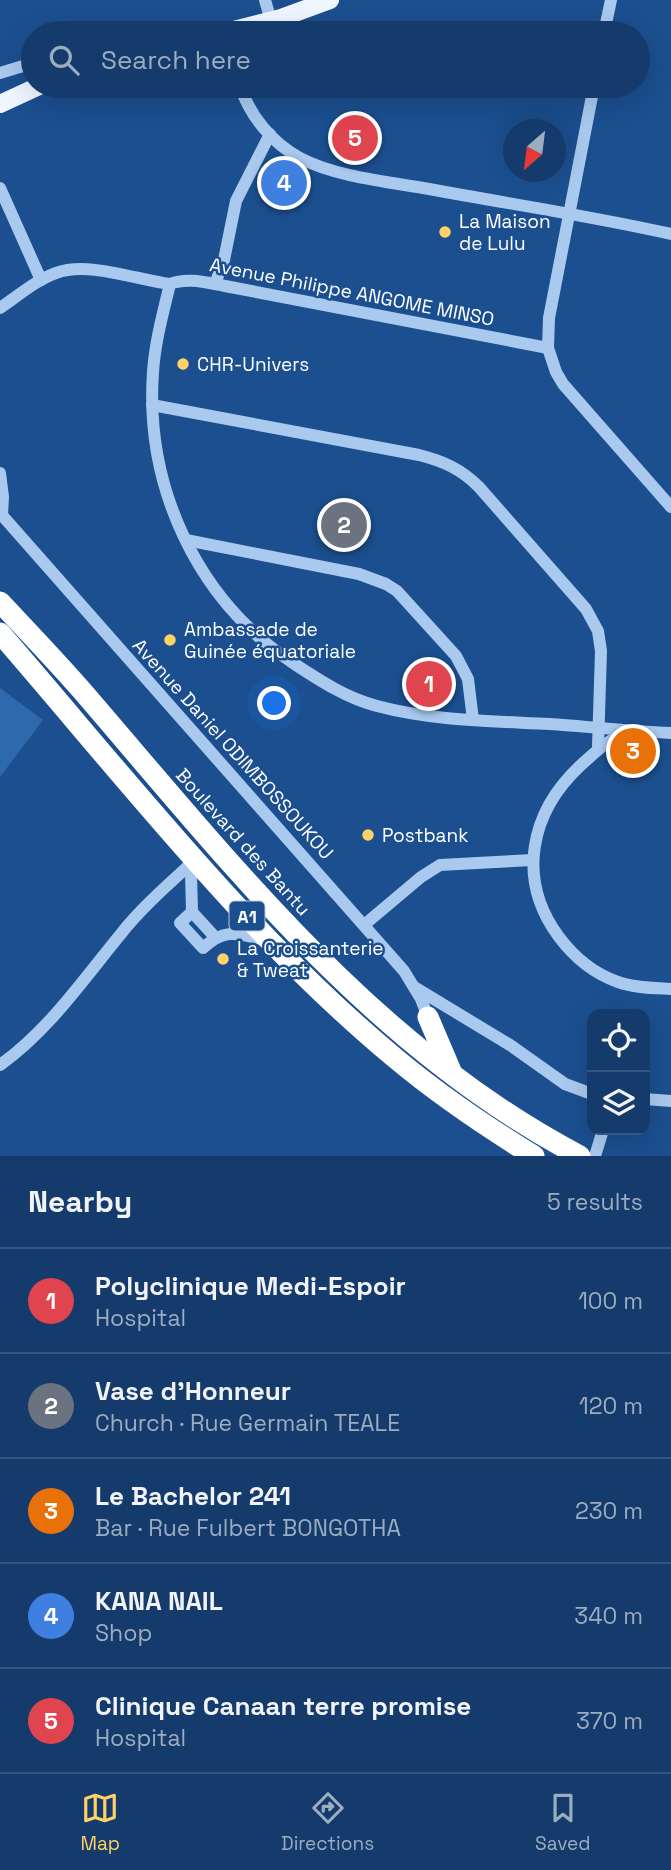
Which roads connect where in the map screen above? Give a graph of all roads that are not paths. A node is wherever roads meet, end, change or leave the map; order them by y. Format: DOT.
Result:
graph roads {
  1 [pos="265,0"];
  2 [pos="330,0"];
  3 [pos="611,0"];
  4 [pos="271,21"];
  5 [pos="607,21"];
  6 [pos="21,67"];
  7 [pos="0,74"];
  8 [pos="21,94"];
  9 [pos="245,98"];
  10 [pos="592,98"];
  11 [pos="0,104"];
  12 [pos="270,134"];
  13 [pos="0,188"];
  14 [pos="569,215"];
  15 [pos="671,234"];
  16 [pos="41,280"];
  17 [pos="170,284"];
  18 [pos="215,284"];
  19 [pos="0,308"];
  20 [pos="548,348"];
  21 [pos="152,405"];
  22 [pos="0,473"];
  23 [pos="671,507"];
  24 [pos="1,514"];
  25 [pos="186,540"];
  26 [pos="0,588"];
  27 [pos="0,602"];
  28 [pos="0,633"];
  29 [pos="0,647"];
  30 [pos="88,697"];
  31 [pos="70,714"];
  32 [pos="473,720"];
  33 [pos="598,727"];
  34 [pos="633,731"];
  35 [pos="671,733"];
  36 [pos="598,747"];
  37 [pos="196,859"];
  38 [pos="533,860"];
  39 [pos="364,925"];
  40 [pos="271,941"];
  41 [pos="414,986"];
  42 [pos="671,989"];
  43 [pos="428,1017"];
  44 [pos="401,1035"];
  45 [pos="0,1065"];
  46 [pos="454,1076"];
  47 [pos="587,1092"];
  48 [pos="650,1099"];
  49 [pos="671,1101"];
  50 [pos="601,1135"];
  51 [pos="534,1156"];
  52 [pos="580,1156"];
  53 [pos="595,1156"];
  1 -- 4 [label="street"];
  2 -- 4 [label="main road"];
  3 -- 5 [label="street"];
  6 -- 7 [label="street"];
  8 -- 11 [label="main road"];
  9 -- 12 [label="street"];
  10 -- 14 [label="street"];
  12 -- 14 [label="street"];
  12 -- 18 [label="street"];
  13 -- 16 [label="street"];
  14 -- 15 [label="street"];
  14 -- 20 [label="street"];
  16 -- 17 [label="street, Avenue Philippe ANGOME MINSO"];
  16 -- 19 [label="street, Avenue Philippe ANGOME MINSO"];
  17 -- 18 [label="street, Avenue Philippe ANGOME MINSO"];
  17 -- 21 [label="street"];
  18 -- 20 [label="street, Avenue Philippe ANGOME MINSO"];
  20 -- 23 [label="street"];
  21 -- 25 [label="street"];
  21 -- 33 [label="street"];
  22 -- 24 [label="street"];
  24 -- 39 [label="street, Avenue Daniel ODIMBOSSOUKOU"];
  25 -- 32 [label="street"];
  25 -- 32 [label="street"];
  26 -- 30 [label="highway"];
  27 -- 30 [label="highway, Boulevard des Bantu / A1"];
  28 -- 31 [label="highway, A1"];
  29 -- 31 [label="highway"];
  30 -- 44 [label="highway, Boulevard des Bantu / A1"];
  31 -- 37 [label="highway, A1"];
  32 -- 33 [label="street"];
  33 -- 34 [label="street"];
  33 -- 36 [label="street"];
  34 -- 35 [label="street"];
  34 -- 36 [label="street"];
  36 -- 38 [label="street"];
  37 -- 40 [label="highway, A1"];
  37 -- 40 [label="street"];
  37 -- 45 [label="street"];
  38 -- 39 [label="street"];
  38 -- 42 [label="street"];
  39 -- 41 [label="street, Avenue Daniel ODIMBOSSOUKOU"];
  40 -- 51 [label="highway, A1"];
  41 -- 43 [label="street, Avenue Daniel ODIMBOSSOUKOU"];
  41 -- 47 [label="street"];
  43 -- 44 [label="highway"];
  43 -- 46 [label="highway"];
  44 -- 46 [label="highway, Boulevard des Bantu / A1"];
  46 -- 52 [label="highway, Boulevard des Bantu / A1"];
  48 -- 49 [label="street"];
  50 -- 53 [label="street"];
}
